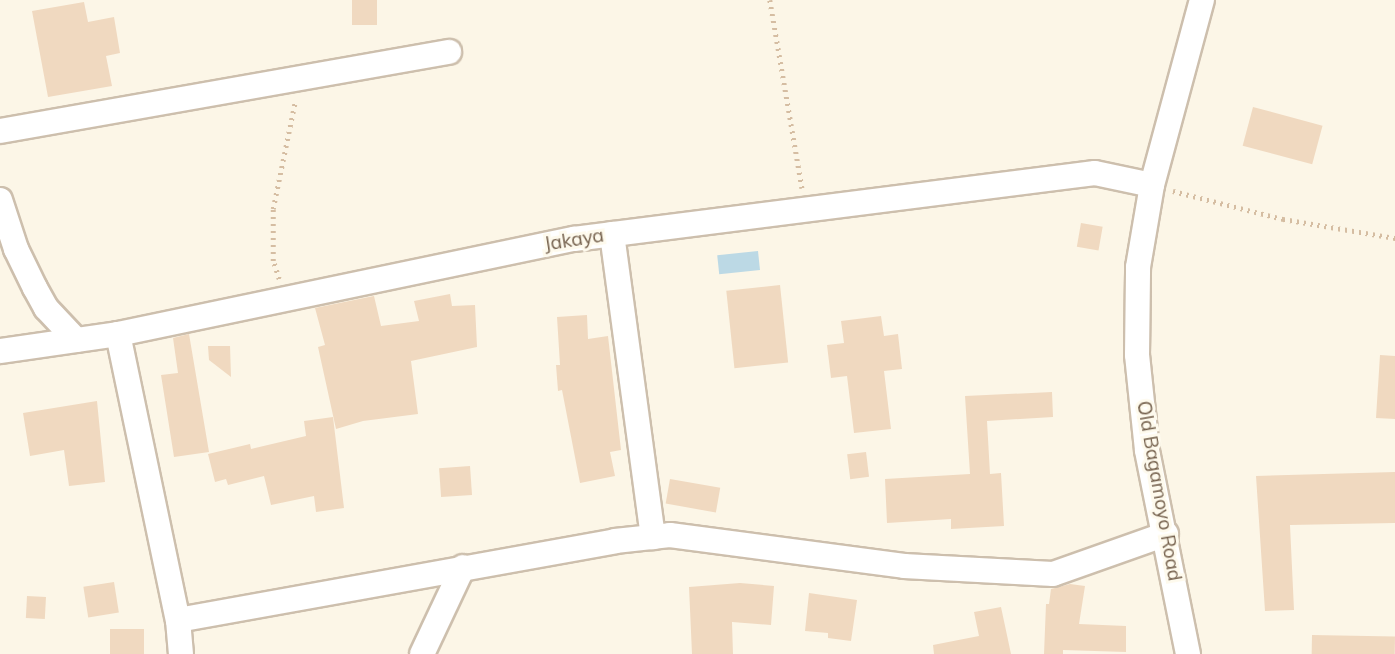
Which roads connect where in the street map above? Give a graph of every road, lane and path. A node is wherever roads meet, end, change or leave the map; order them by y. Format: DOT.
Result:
graph roads {
  1 [pos="770,0"];
  2 [pos="1202,0"];
  3 [pos="449,52"];
  4 [pos="300,78"];
  5 [pos="0,131"];
  6 [pos="1152,186"];
  7 [pos="0,200"];
  8 [pos="806,209"];
  9 [pos="611,234"];
  10 [pos="1395,238"];
  11 [pos="285,300"];
  12 [pos="118,334"];
  13 [pos="76,340"];
  14 [pos="0,351"];
  15 [pos="1166,534"];
  16 [pos="653,537"];
  17 [pos="463,567"];
  18 [pos="178,620"];
  19 [pos="181,654"];
  20 [pos="422,654"];
  21 [pos="1188,654"];
  1 -- 8 [label="path"];
  2 -- 6 [label="street, Old Bagamoyo Road"];
  3 -- 4 [label="street"];
  4 -- 5 [label="street"];
  4 -- 11 [label="path"];
  6 -- 8 [label="street, Jakaya"];
  6 -- 10 [label="path"];
  6 -- 15 [label="street, Old Bagamoyo Road"];
  7 -- 13 [label="street"];
  8 -- 9 [label="street, Jakaya"];
  9 -- 11 [label="street, Jakaya"];
  9 -- 16 [label="street"];
  11 -- 12 [label="street, Jakaya"];
  12 -- 13 [label="street, Jakaya"];
  12 -- 18 [label="street"];
  13 -- 14 [label="street, Jakaya"];
  15 -- 16 [label="street"];
  15 -- 21 [label="street, Old Bagamoyo Road"];
  16 -- 17 [label="street"];
  17 -- 18 [label="street"];
  17 -- 20 [label="street"];
  18 -- 19 [label="street"];
}
